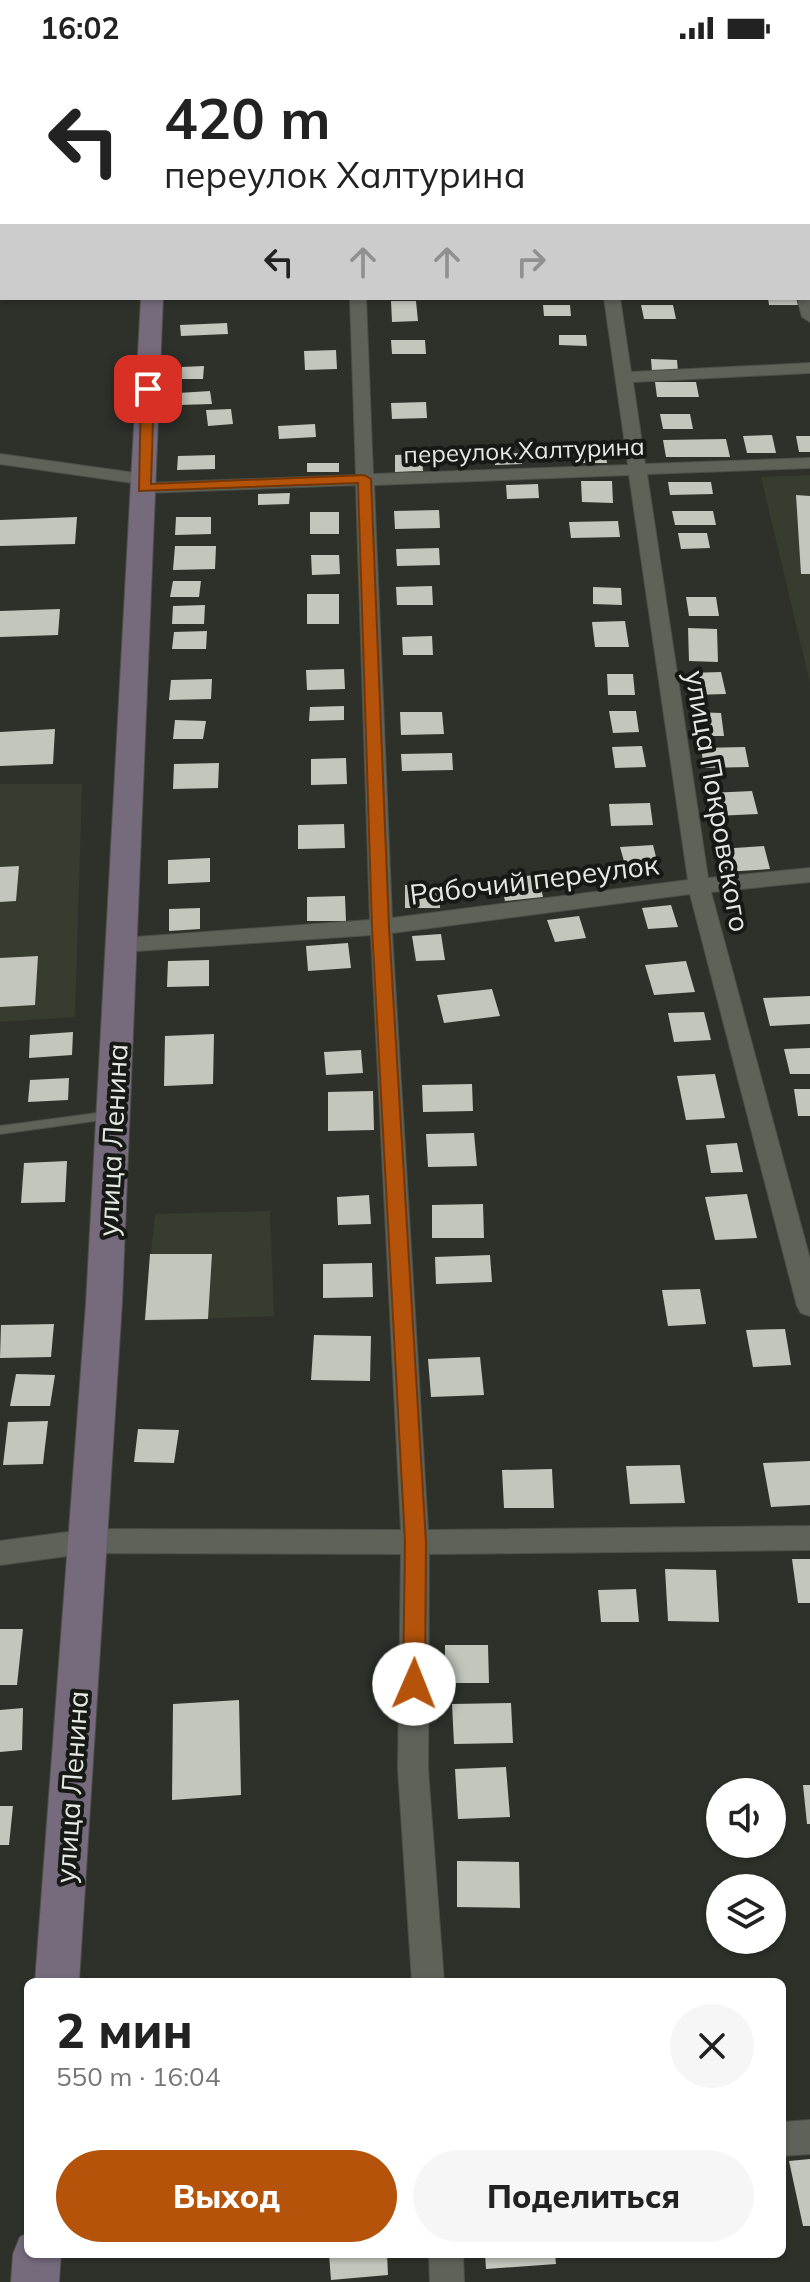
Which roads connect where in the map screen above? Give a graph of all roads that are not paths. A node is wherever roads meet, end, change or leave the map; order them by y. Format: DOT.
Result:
graph roads {
  1 [pos="152,300"];
  2 [pos="358,300"];
  3 [pos="612,300"];
  4 [pos="810,368"];
  5 [pos="624,377"];
  6 [pos="0,459"];
  7 [pos="810,463"];
  8 [pos="636,470"];
  9 [pos="364,479"];
  10 [pos="144,484"];
  11 [pos="810,875"];
  12 [pos="699,886"];
  13 [pos="381,927"];
  14 [pos="122,945"];
  15 [pos="113,1114"];
  16 [pos="0,1130"];
  17 [pos="810,1306"];
  18 [pos="810,1538"];
  19 [pos="90,1541"];
  20 [pos="415,1542"];
  21 [pos="0,1553"];
  22 [pos="57,1978"];
  23 [pos="428,1978"];
  24 [pos="810,2137"];
  25 [pos="786,2139"];
  26 [pos="37,2258"];
  27 [pos="446,2258"];
  28 [pos="35,2282"];
  29 [pos="447,2282"];
  1 -- 10 [label="main road, улица Ленина"];
  2 -- 9 [label="street"];
  3 -- 5 [label="street, улица Покровского"];
  4 -- 5 [label="street"];
  5 -- 8 [label="street, улица Покровского"];
  6 -- 10 [label="street, переулок Халтурина"];
  7 -- 8 [label="street, переулок Халтурина"];
  8 -- 9 [label="street, переулок Халтурина"];
  8 -- 12 [label="street, улица Покровского"];
  9 -- 10 [label="street, переулок Халтурина"];
  9 -- 13 [label="street"];
  10 -- 14 [label="main road, улица Ленина"];
  11 -- 12 [label="street, Рабочий переулок"];
  12 -- 13 [label="street, Рабочий переулок"];
  12 -- 17 [label="street, улица Покровского"];
  13 -- 14 [label="street, Рабочий переулок"];
  13 -- 20 [label="street"];
  14 -- 15 [label="main road, улица Ленина"];
  15 -- 16 [label="lane"];
  15 -- 19 [label="main road, улица Ленина"];
  18 -- 20 [label="street"];
  19 -- 20 [label="street"];
  19 -- 21 [label="street"];
  19 -- 22 [label="main road, улица Ленина"];
  20 -- 23 [label="street"];
  24 -- 25 [label="street"];
  26 -- 28 [label="main road"];
  27 -- 29 [label="street"];
}
